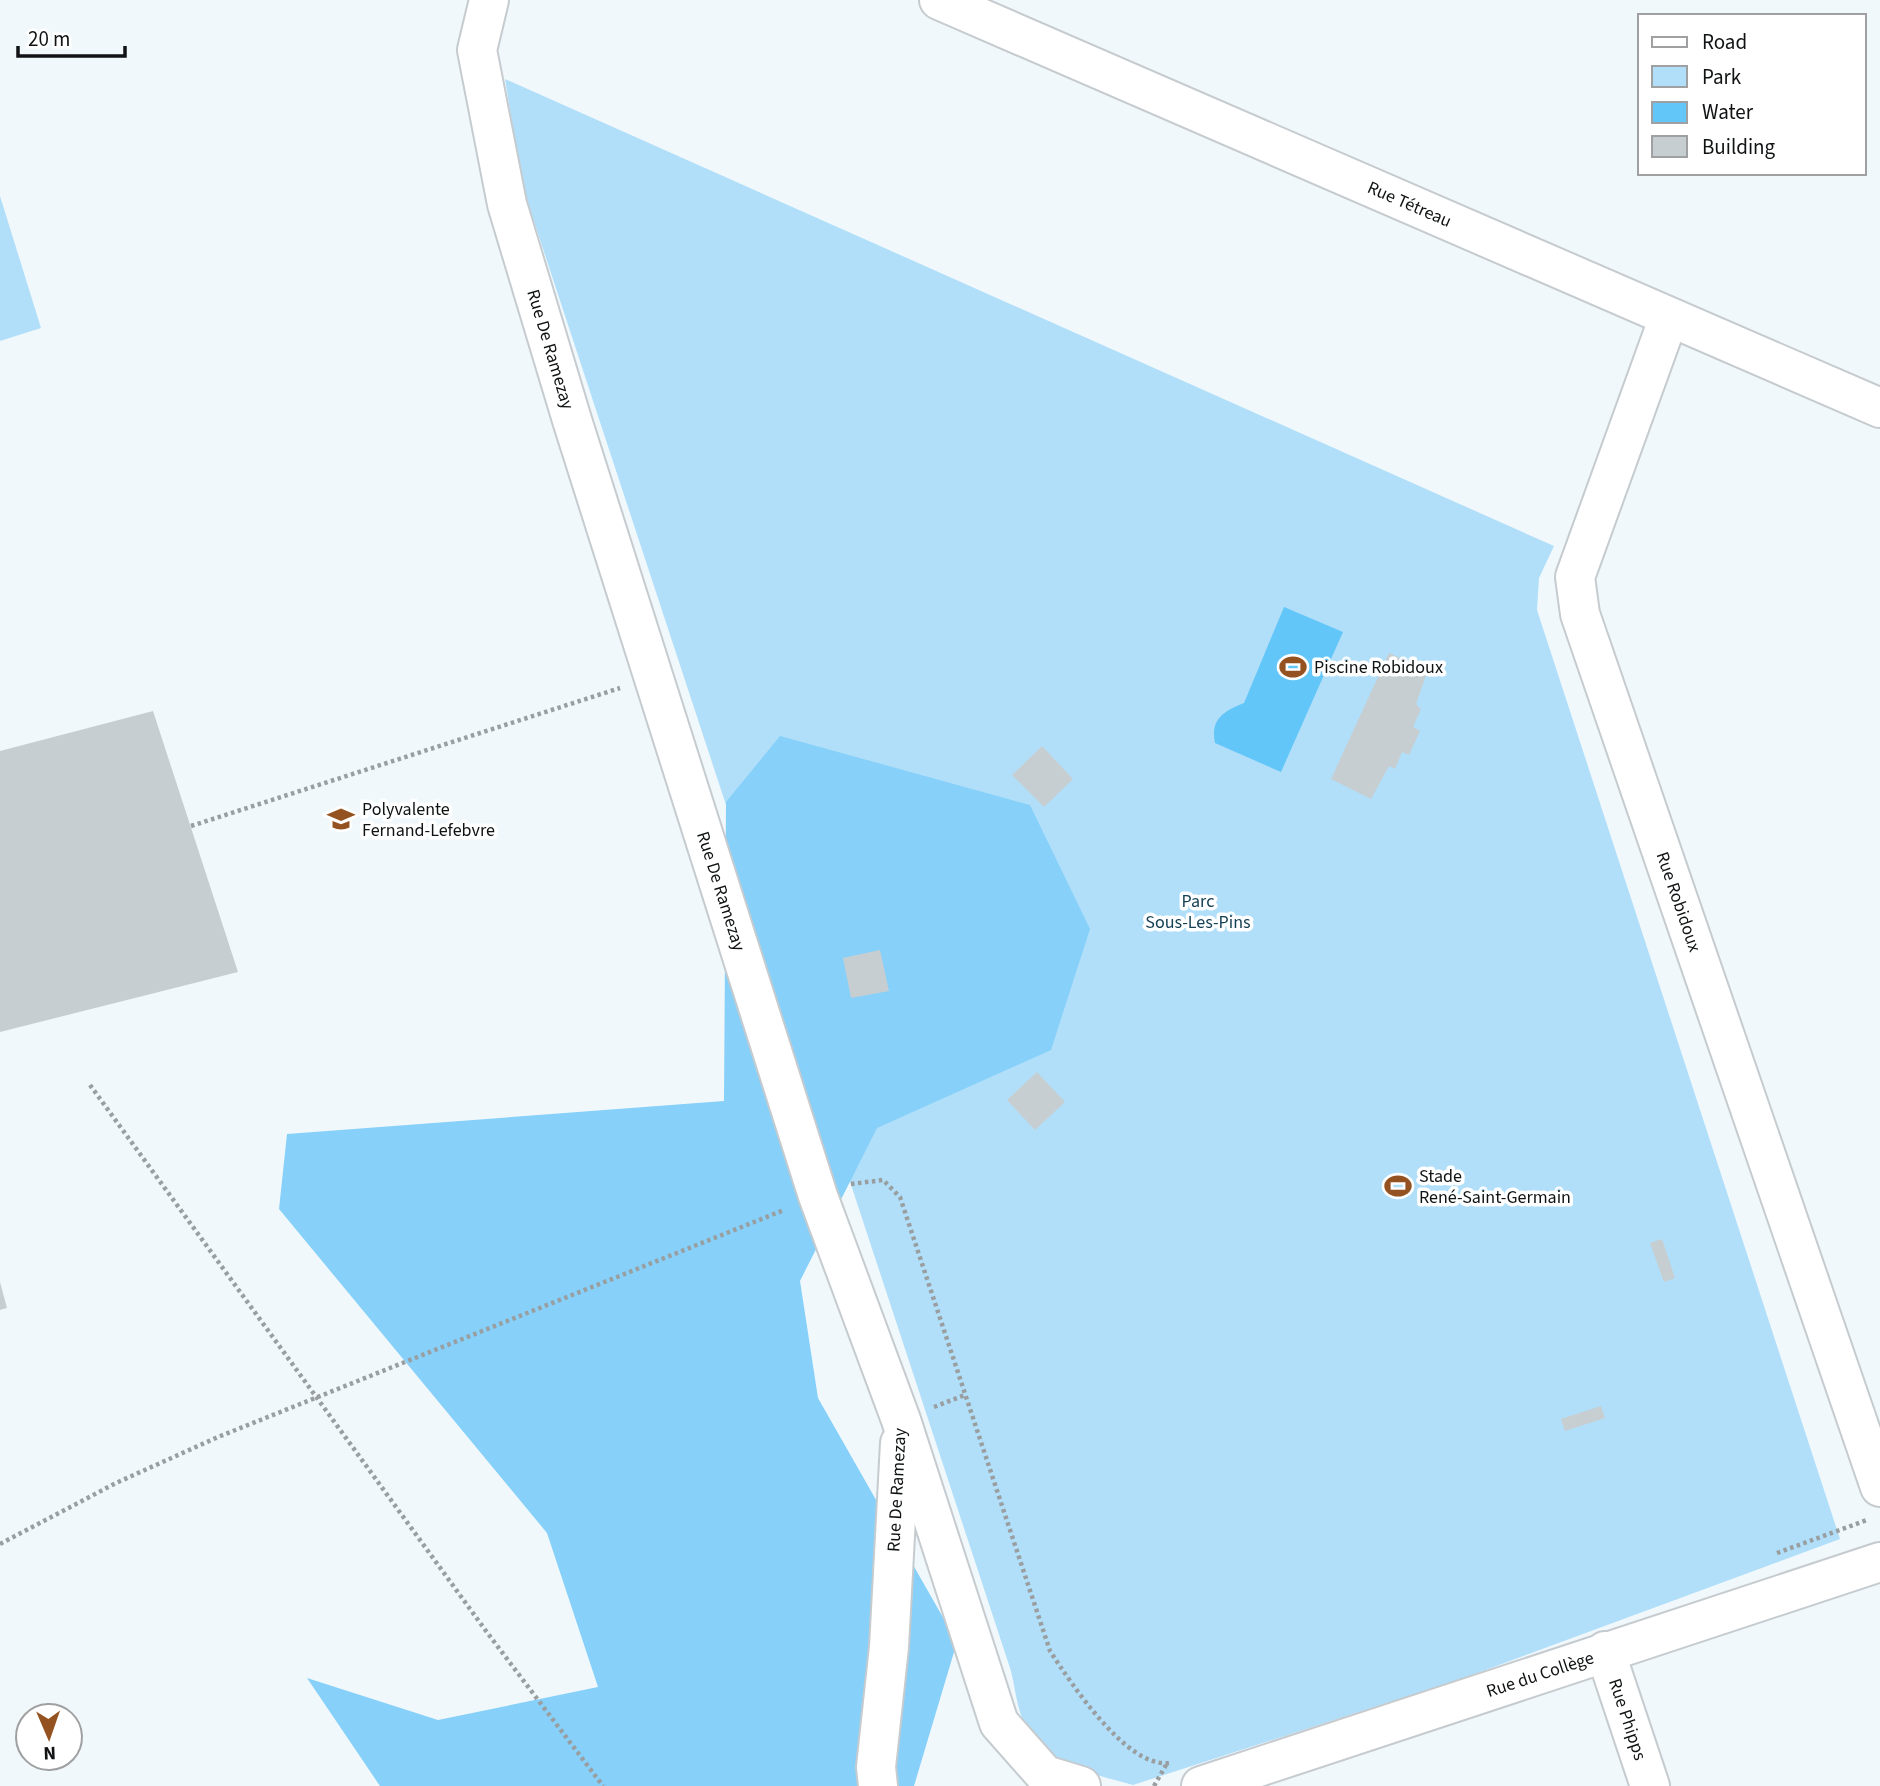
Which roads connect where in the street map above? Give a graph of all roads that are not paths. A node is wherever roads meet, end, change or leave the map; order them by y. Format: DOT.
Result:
graph roads {
  1 [pos="489,0"];
  2 [pos="939,0"];
  3 [pos="1003,13"];
  4 [pos="1669,317"];
  5 [pos="1880,408"];
  6 [pos="901,1420"];
  7 [pos="1880,1487"];
  8 [pos="1880,1562"];
  9 [pos="1605,1651"];
  10 [pos="1190,1773"];
  11 [pos="878,1786"];
  12 [pos="1081,1786"];
  13 [pos="1650,1786"];
  1 -- 6 [label="street, Rue De Ramezay"];
  2 -- 3 [label="street, Rue Tétreau"];
  3 -- 4 [label="street, Rue Tétreau"];
  4 -- 5 [label="street, Rue Tétreau"];
  4 -- 7 [label="street, Rue Robidoux"];
  6 -- 11 [label="street, Rue De Ramezay"];
  6 -- 12 [label="street"];
  8 -- 9 [label="street, Rue du Collège"];
  9 -- 10 [label="street, Rue du Collège"];
  9 -- 13 [label="street, Rue Phipps"];
}
